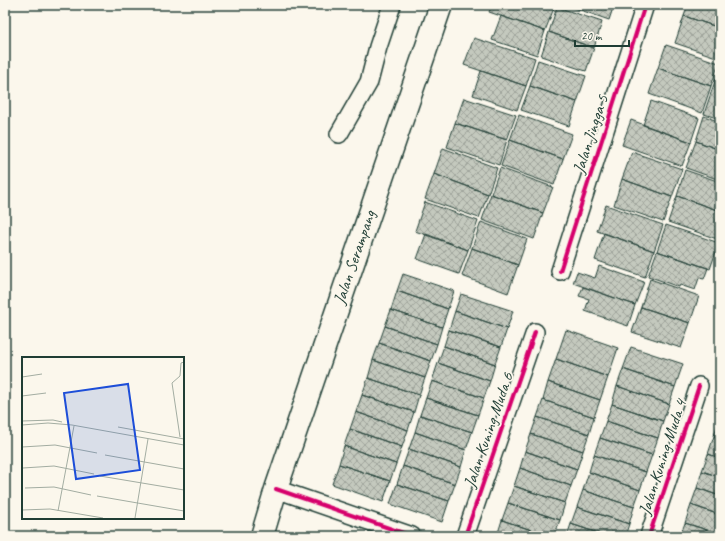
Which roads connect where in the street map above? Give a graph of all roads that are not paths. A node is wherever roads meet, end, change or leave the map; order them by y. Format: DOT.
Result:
graph roads {
  1 [pos="392,5"];
  2 [pos="440,5"];
  3 [pos="645,5"];
  4 [pos="339,134"];
  5 [pos="560,271"];
  6 [pos="535,332"];
  7 [pos="699,386"];
  8 [pos="276,489"];
  9 [pos="269,510"];
  10 [pos="257,536"];
  11 [pos="262,536"];
  12 [pos="412,536"];
  13 [pos="465,536"];
  14 [pos="649,536"];
  1 -- 4 [label="street"];
  2 -- 8 [label="main road, Jalan Serampang"];
  3 -- 5 [label="street, Jalan Jingga 5"];
  6 -- 13 [label="street, Jalan Kuning Muda 6"];
  7 -- 14 [label="street, Jalan Kuning Muda 4"];
  8 -- 9 [label="main road, Jalan Serampang"];
  8 -- 12 [label="street"];
  9 -- 10 [label="main road, Jalan Serampang"];
  9 -- 11 [label="main road, Jalan Serampang"];
}
